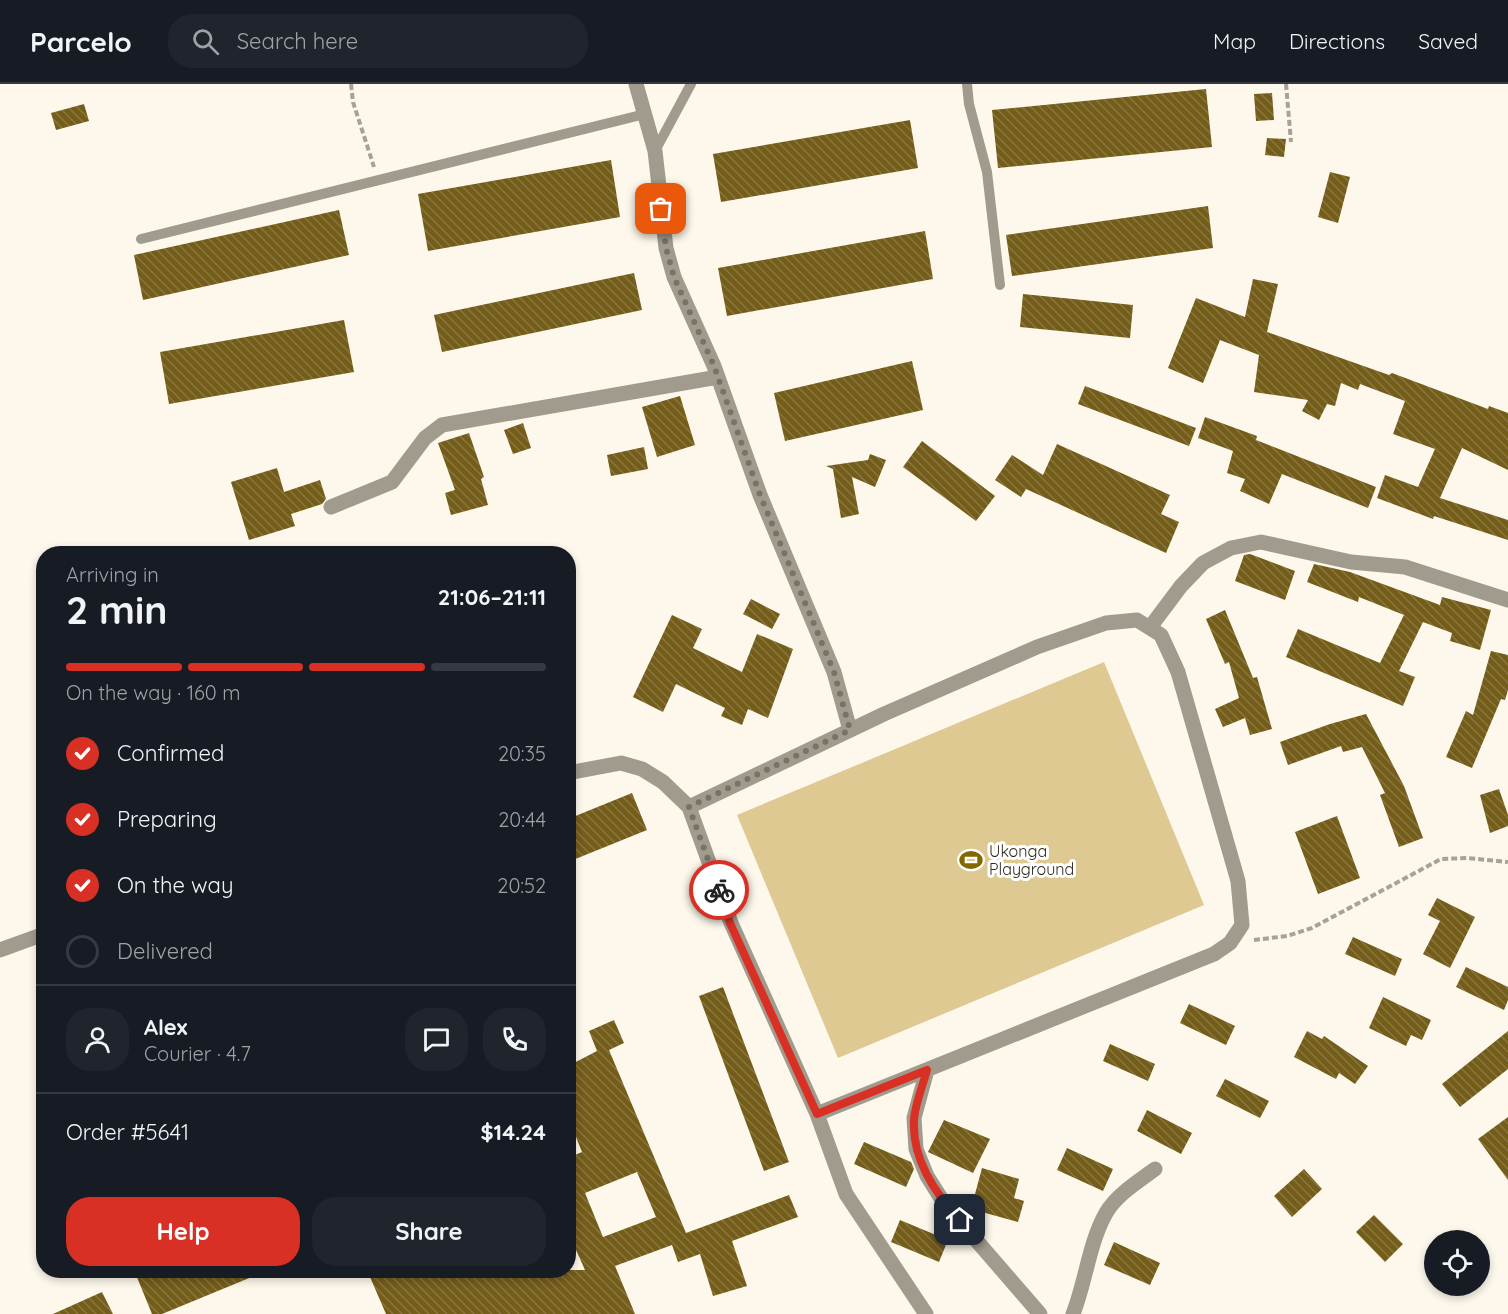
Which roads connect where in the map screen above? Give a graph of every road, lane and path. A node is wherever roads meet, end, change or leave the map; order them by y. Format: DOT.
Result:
graph roads {
  1 [pos="351,84"];
  2 [pos="636,84"];
  3 [pos="691,84"];
  4 [pos="967,84"];
  5 [pos="1286,84"];
  6 [pos="645,114"];
  7 [pos="1291,142"];
  8 [pos="655,151"];
  9 [pos="379,181"];
  10 [pos="141,239"];
  11 [pos="1000,285"];
  12 [pos="718,377"];
  13 [pos="331,507"];
  14 [pos="1508,600"];
  15 [pos="1150,626"];
  16 [pos="850,730"];
  17 [pos="576,771"];
  18 [pos="689,807"];
  19 [pos="1508,862"];
  20 [pos="36,937"];
  21 [pos="1230,943"];
  22 [pos="0,950"];
  23 [pos="927,1070"];
  24 [pos="817,1114"];
  25 [pos="1155,1170"];
  26 [pos="926,1314"];
  27 [pos="1040,1314"];
  28 [pos="1073,1314"];
  1 -- 9 [label="path"];
  2 -- 6 [label="street"];
  3 -- 8 [label="lane"];
  4 -- 11 [label="lane"];
  5 -- 7 [label="path"];
  6 -- 8 [label="street"];
  6 -- 9 [label="lane"];
  8 -- 12 [label="street"];
  9 -- 10 [label="lane"];
  12 -- 13 [label="street"];
  12 -- 16 [label="street"];
  14 -- 15 [label="street"];
  15 -- 16 [label="street"];
  15 -- 21 [label="street"];
  16 -- 18 [label="street"];
  17 -- 18 [label="street"];
  18 -- 24 [label="street"];
  19 -- 21 [label="path"];
  20 -- 22 [label="street"];
  21 -- 23 [label="street"];
  23 -- 24 [label="street"];
  23 -- 27 [label="street"];
  24 -- 26 [label="street"];
  25 -- 28 [label="street"];
}
